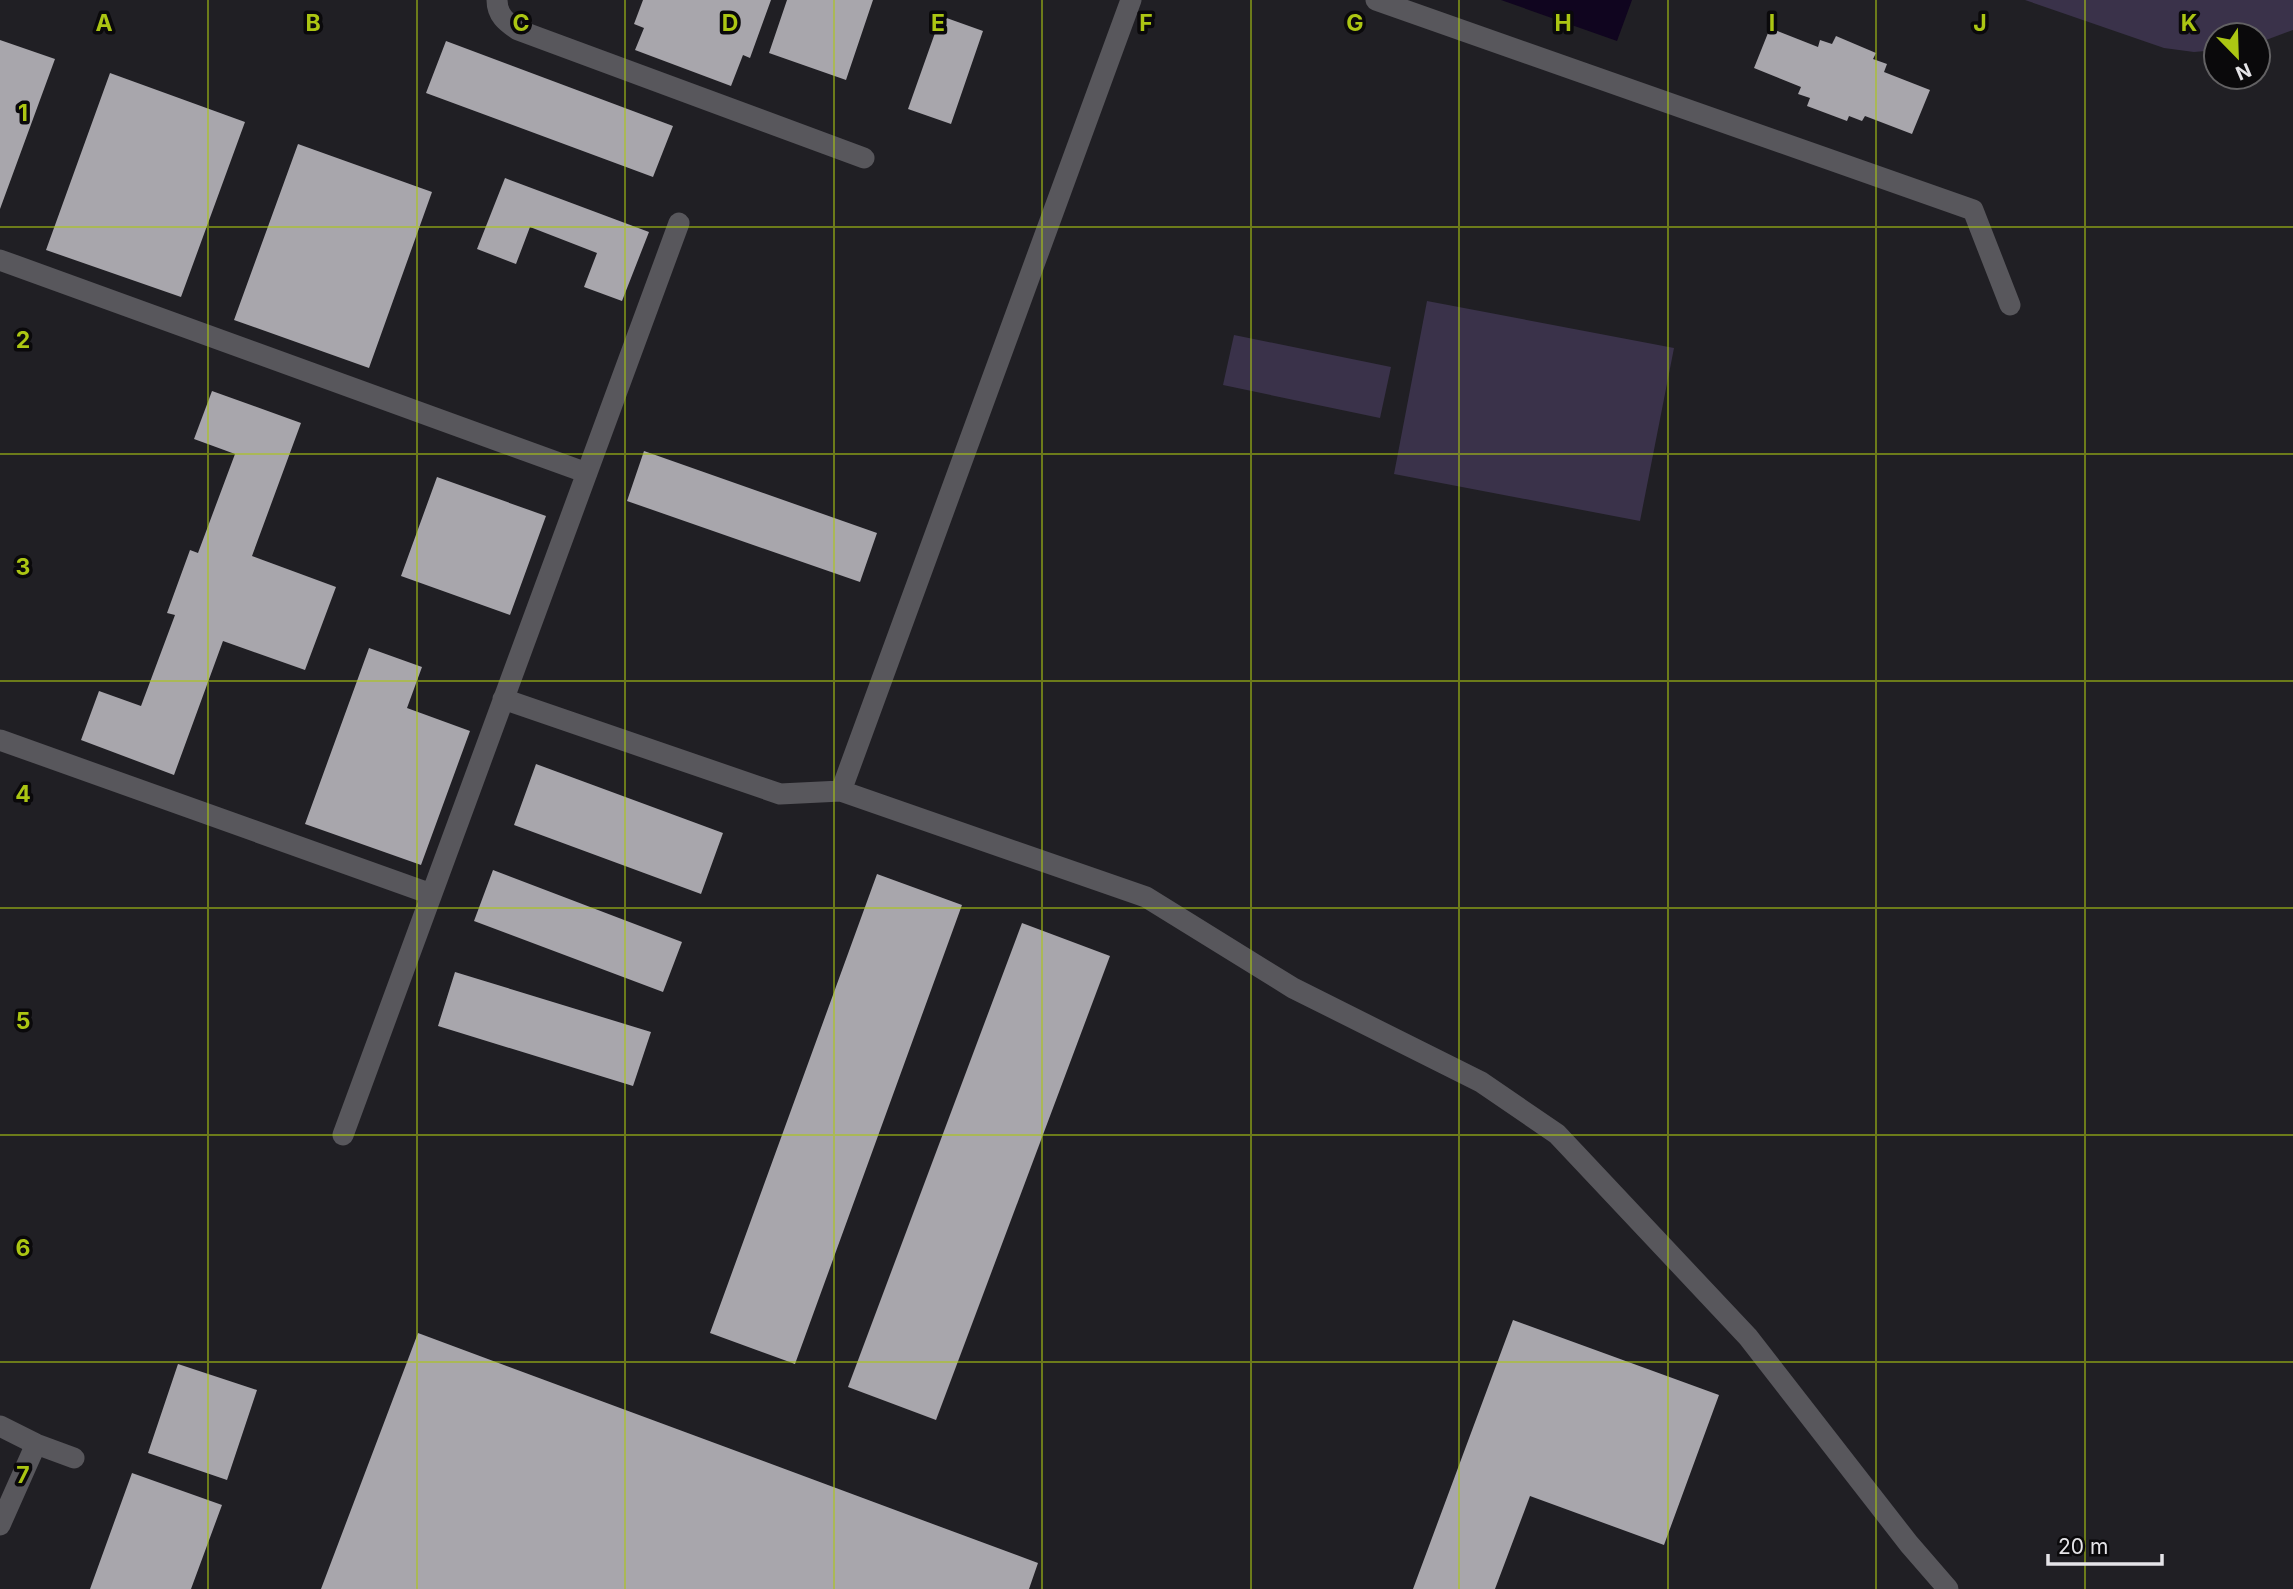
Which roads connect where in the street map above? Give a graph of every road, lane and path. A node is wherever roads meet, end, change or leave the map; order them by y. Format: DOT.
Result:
graph roads {
  1 [pos="497,0"];
  2 [pos="1131,0"];
  3 [pos="1376,0"];
  4 [pos="864,158"];
  5 [pos="680,223"];
  6 [pos="0,260"];
  7 [pos="2010,305"];
  8 [pos="587,473"];
  9 [pos="503,699"];
  10 [pos="0,740"];
  11 [pos="841,792"];
  12 [pos="431,894"];
  13 [pos="343,1135"];
  14 [pos="0,1426"];
  15 [pos="36,1444"];
  16 [pos="74,1458"];
  17 [pos="0,1525"];
  18 [pos="1948,1589"];
  1 -- 4 [label="lane"];
  2 -- 11 [label="lane"];
  3 -- 7 [label="lane"];
  5 -- 8 [label="lane"];
  6 -- 8 [label="lane"];
  8 -- 9 [label="lane"];
  9 -- 11 [label="lane"];
  9 -- 12 [label="lane"];
  10 -- 12 [label="lane"];
  11 -- 18 [label="lane"];
  12 -- 13 [label="lane"];
  14 -- 15 [label="lane"];
  15 -- 16 [label="lane"];
  15 -- 17 [label="lane"];
}
